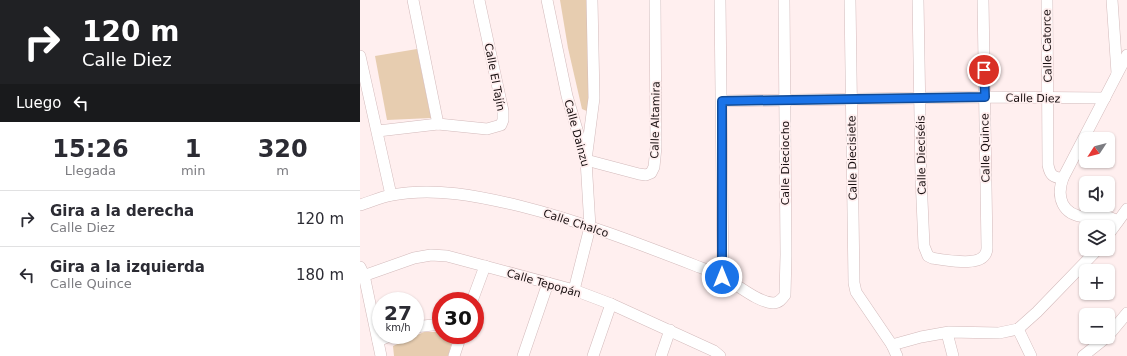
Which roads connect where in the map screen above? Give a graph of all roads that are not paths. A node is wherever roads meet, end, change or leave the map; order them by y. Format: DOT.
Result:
graph roads {
  1 [pos="413,0"];
  2 [pos="479,0"];
  3 [pos="547,0"];
  4 [pos="592,0"];
  5 [pos="655,0"];
  6 [pos="720,0"];
  7 [pos="784,0"];
  8 [pos="850,0"];
  9 [pos="918,0"];
  10 [pos="983,0"];
  11 [pos="1047,0"];
  12 [pos="1112,0"];
  13 [pos="360,56"];
  14 [pos="1127,56"];
  15 [pos="1117,73"];
  16 [pos="985,97"];
  17 [pos="850,98"];
  18 [pos="920,98"];
  19 [pos="1048,98"];
  20 [pos="1105,98"];
  21 [pos="722,101"];
  22 [pos="784,101"];
  23 [pos="438,124"];
  24 [pos="378,131"];
  25 [pos="586,160"];
  26 [pos="1063,178"];
  27 [pos="391,195"];
  28 [pos="360,205"];
  29 [pos="1127,209"];
  30 [pos="1118,221"];
  31 [pos="1115,225"];
  32 [pos="590,227"];
  33 [pos="1091,256"];
  34 [pos="932,258"];
  35 [pos="484,266"];
  36 [pos="361,273"];
  37 [pos="722,277"];
  38 [pos="548,283"];
  39 [pos="574,290"];
  40 [pos="475,292"];
  41 [pos="781,300"];
  42 [pos="611,304"];
  43 [pos="1127,313"];
  44 [pos="372,317"];
  45 [pos="1115,327"];
  46 [pos="1018,329"];
  47 [pos="670,330"];
  48 [pos="947,333"];
  49 [pos="379,344"];
  50 [pos="458,344"];
  51 [pos="1097,344"];
  52 [pos="892,345"];
  53 [pos="381,356"];
  54 [pos="454,356"];
  55 [pos="523,356"];
  56 [pos="593,356"];
  57 [pos="661,356"];
  58 [pos="720,356"];
  59 [pos="897,356"];
  60 [pos="953,356"];
  61 [pos="1031,356"];
  62 [pos="1083,356"];
  1 -- 23 [label="street"];
  2 -- 23 [label="street, Calle El Tajín"];
  3 -- 25 [label="street, Calle Dainzu"];
  4 -- 25 [label="street"];
  5 -- 25 [label="street, Calle Altamira"];
  6 -- 21 [label="street"];
  7 -- 22 [label="street, Calle Dieciocho"];
  8 -- 17 [label="street, Calle Diecisiete"];
  9 -- 18 [label="street, Calle Dieciséis"];
  10 -- 16 [label="street, Calle Quince"];
  11 -- 19 [label="street, Calle Catorce"];
  12 -- 15 [label="street"];
  13 -- 24 [label="street"];
  14 -- 15 [label="street"];
  15 -- 20 [label="street"];
  16 -- 18 [label="street, Calle Diez"];
  16 -- 19 [label="street, Calle Diez"];
  16 -- 34 [label="street, Calle Quince"];
  17 -- 18 [label="street, Calle Diez"];
  17 -- 22 [label="street, Calle Diez"];
  17 -- 52 [label="street, Calle Diecisiete"];
  18 -- 34 [label="street, Calle Dieciséis"];
  19 -- 20 [label="street, Calle Diez"];
  19 -- 26 [label="street, Calle Catorce"];
  20 -- 26 [label="street"];
  21 -- 22 [label="street, Calle Diez"];
  21 -- 37 [label="street"];
  22 -- 41 [label="street, Calle Dieciocho"];
  23 -- 24 [label="street, Calle El Tajín"];
  24 -- 27 [label="street"];
  25 -- 32 [label="street, Calle Dainzu"];
  26 -- 30 [label="street"];
  27 -- 28 [label="street, Calle Chalco"];
  27 -- 32 [label="street, Calle Chalco"];
  29 -- 30 [label="street"];
  30 -- 31 [label="street"];
  32 -- 37 [label="street, Calle Chalco"];
  32 -- 39 [label="street, Calle Dainzu"];
  33 -- 46 [label="street"];
  35 -- 36 [label="street, Calle Tepopán"];
  35 -- 38 [label="street, Calle Tepopán"];
  35 -- 40 [label="street"];
  36 -- 44 [label="street"];
  37 -- 41 [label="street, Calle Chalco"];
  38 -- 39 [label="street, Calle Tepopán"];
  38 -- 55 [label="street"];
  39 -- 42 [label="street, Calle Tepopán"];
  42 -- 47 [label="street, Calle Tepopán"];
  42 -- 56 [label="street"];
  43 -- 45 [label="street"];
  46 -- 48 [label="street"];
  46 -- 61 [label="street"];
  47 -- 57 [label="street"];
  47 -- 58 [label="street, Calle Tepopán"];
  48 -- 52 [label="street"];
  48 -- 60 [label="street"];
  49 -- 53 [label="street"];
  50 -- 54 [label="street"];
  51 -- 62 [label="street"];
  52 -- 59 [label="street"];
}
